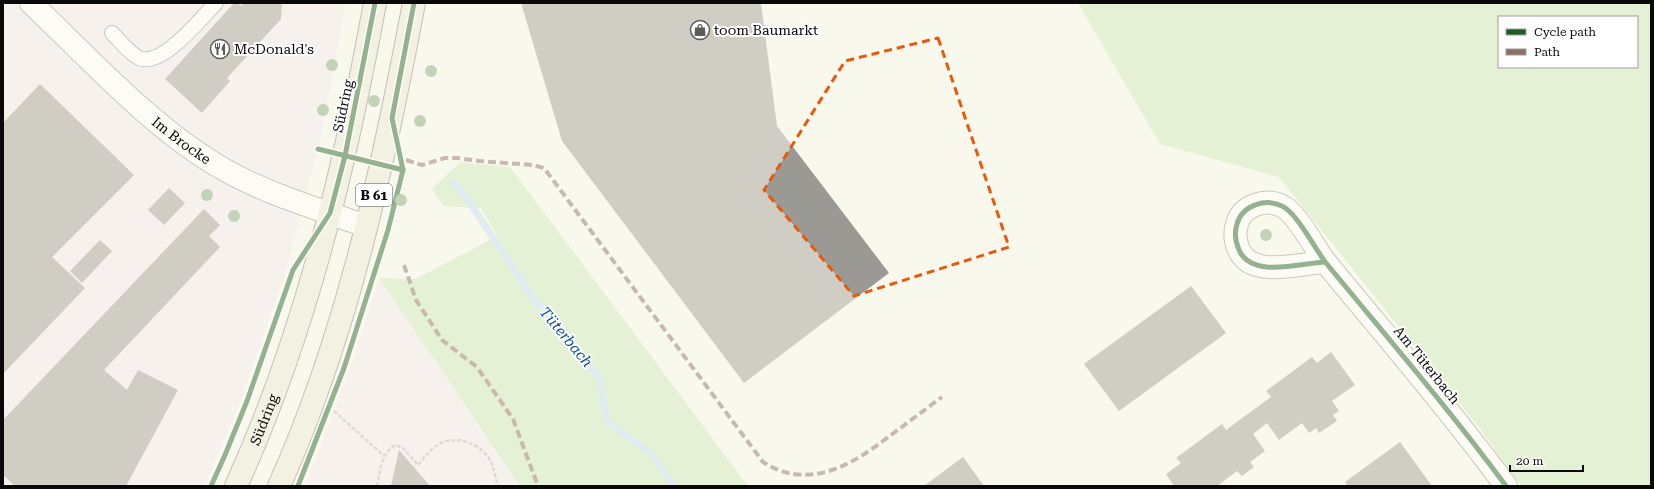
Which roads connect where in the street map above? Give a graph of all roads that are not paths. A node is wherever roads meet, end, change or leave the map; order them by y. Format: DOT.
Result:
graph roads {
  1 [pos="31,3"];
  2 [pos="216,3"];
  3 [pos="375,3"];
  4 [pos="414,3"];
  5 [pos="112,33"];
  6 [pos="330,213"];
  7 [pos="366,226"];
  8 [pos="1325,262"];
  9 [pos="236,486"];
  10 [pos="279,486"];
  11 [pos="1506,486"];
  1 -- 6 [label="street, Im Brocke"];
  2 -- 5 [label="lane"];
  3 -- 6 [label="main road, Südring / B 61"];
  4 -- 7 [label="main road, B 61"];
  6 -- 7 [label="street, Im Brocke"];
  6 -- 9 [label="main road, Südring / B 61"];
  7 -- 10 [label="main road, B 61"];
  8 -- 11 [label="street, Am Tüterbach"];
}
